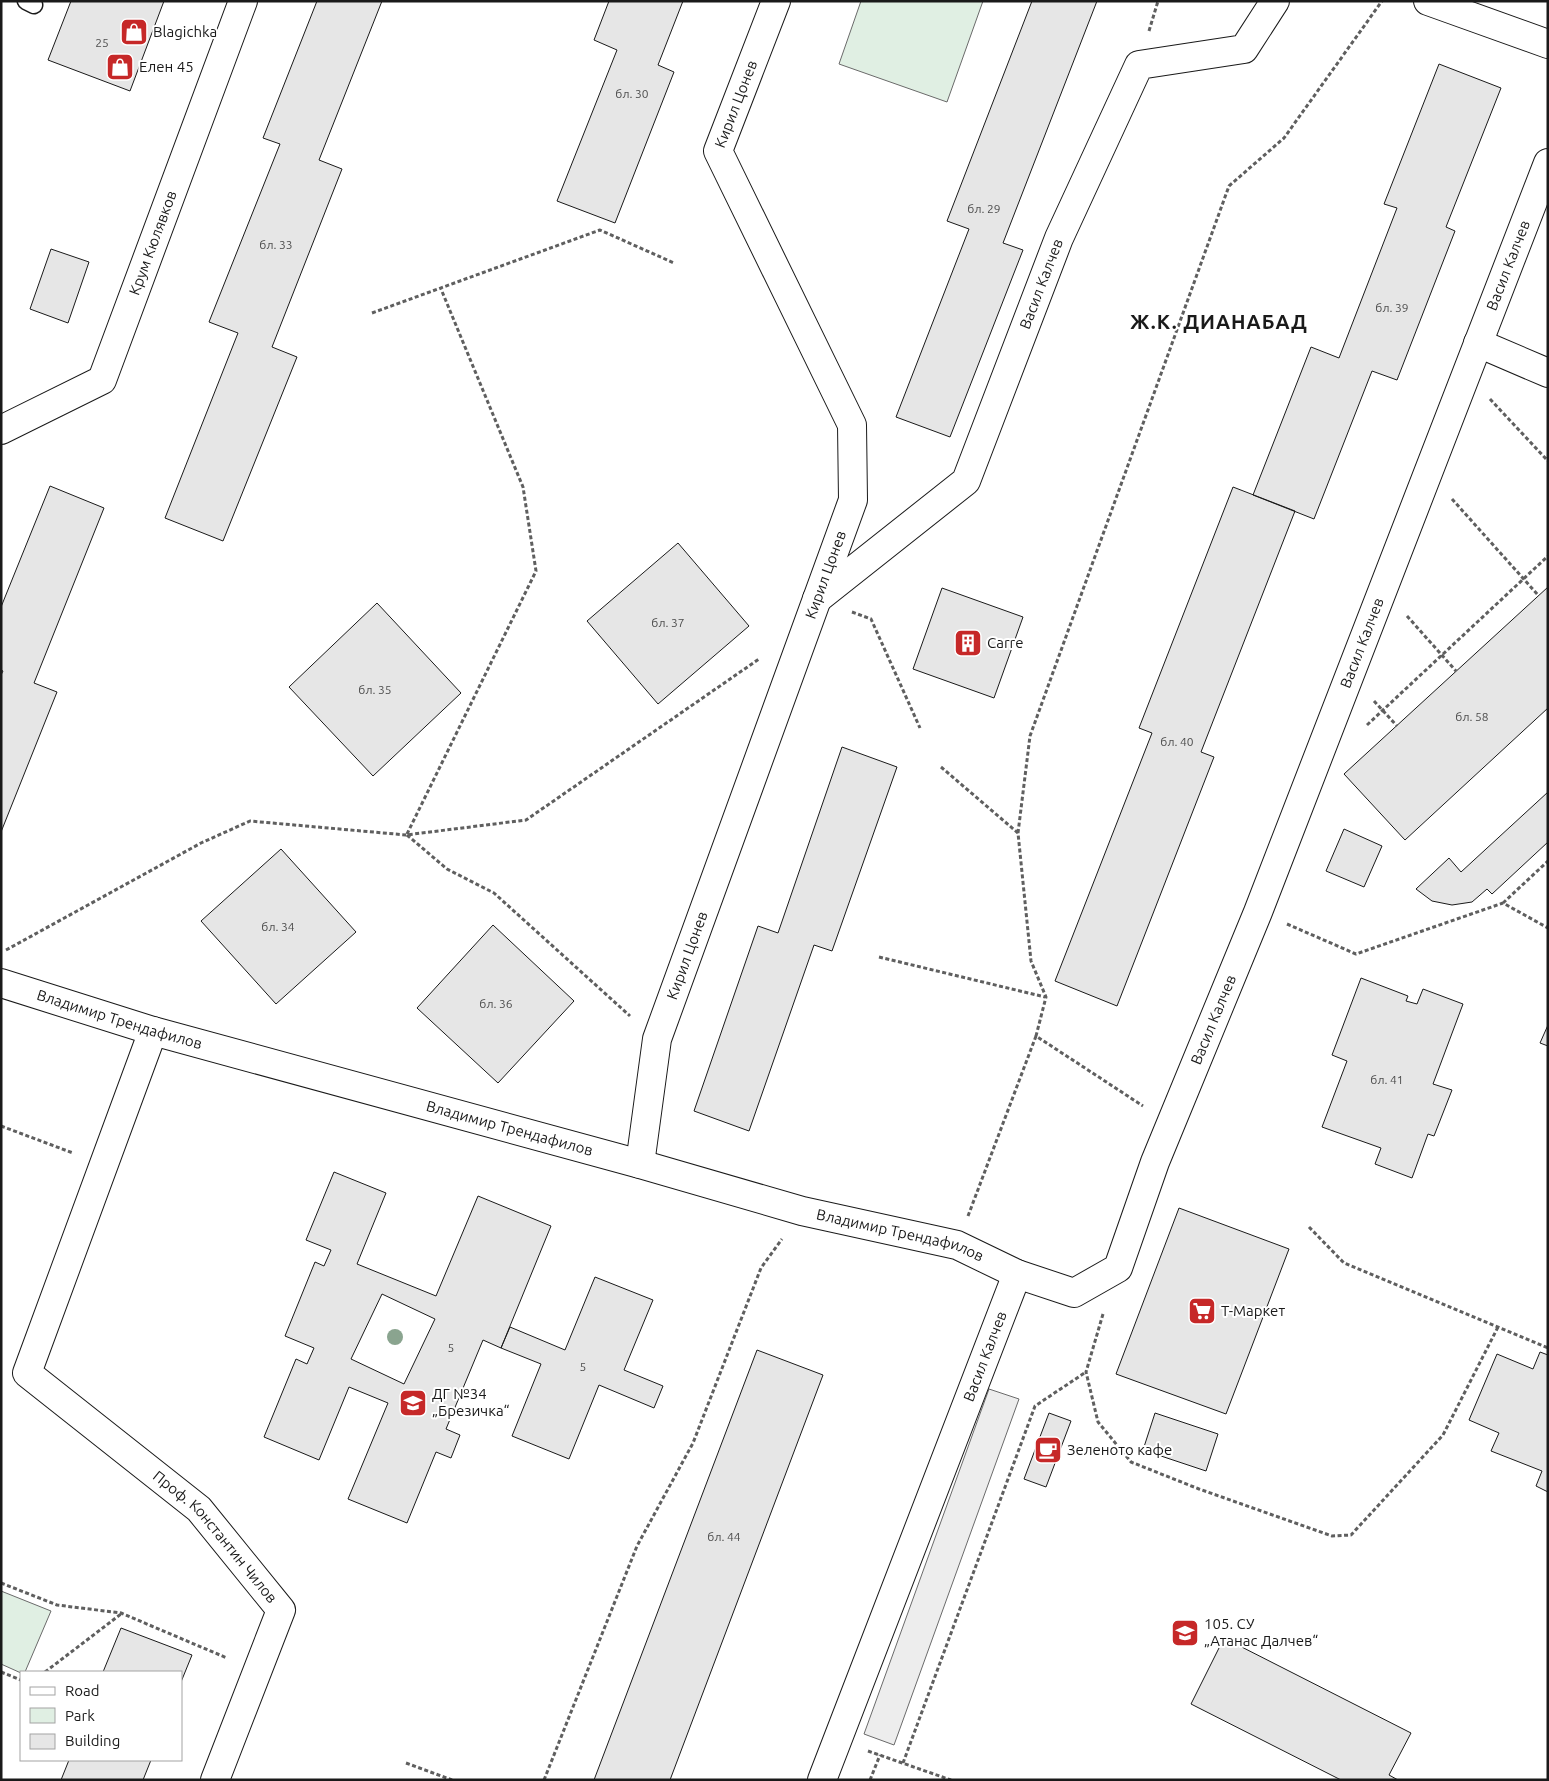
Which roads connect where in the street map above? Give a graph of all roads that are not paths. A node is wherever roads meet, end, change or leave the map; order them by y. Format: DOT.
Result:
graph roads {
  1 [pos="243,1"];
  2 [pos="776,1"];
  3 [pos="1275,1"];
  4 [pos="1428,1"];
  5 [pos="1548,44"];
  6 [pos="1548,164"];
  7 [pos="1478,343"];
  8 [pos="1548,373"];
  9 [pos="1,430"];
  10 [pos="817,599"];
  11 [pos="1,983"];
  12 [pos="153,1031"];
  13 [pos="640,1164"];
  14 [pos="1017,1274"];
  15 [pos="215,1780"];
  16 [pos="822,1780"];
  1 -- 9 [label="street, Крум Кюлявков"];
  2 -- 10 [label="street, Кирил Цонев"];
  3 -- 10 [label="street, Васил Калчев"];
  4 -- 5 [label="street"];
  6 -- 7 [label="street, Васил Калчев"];
  7 -- 8 [label="street"];
  7 -- 14 [label="street, Васил Калчев"];
  10 -- 13 [label="street, Кирил Цонев"];
  11 -- 12 [label="street, Владимир Трендафилов"];
  12 -- 13 [label="street, Владимир Трендафилов"];
  12 -- 15 [label="street, Проф. Константин Чилов"];
  13 -- 14 [label="street, Владимир Трендафилов"];
  14 -- 16 [label="street, Васил Калчев"];
}
